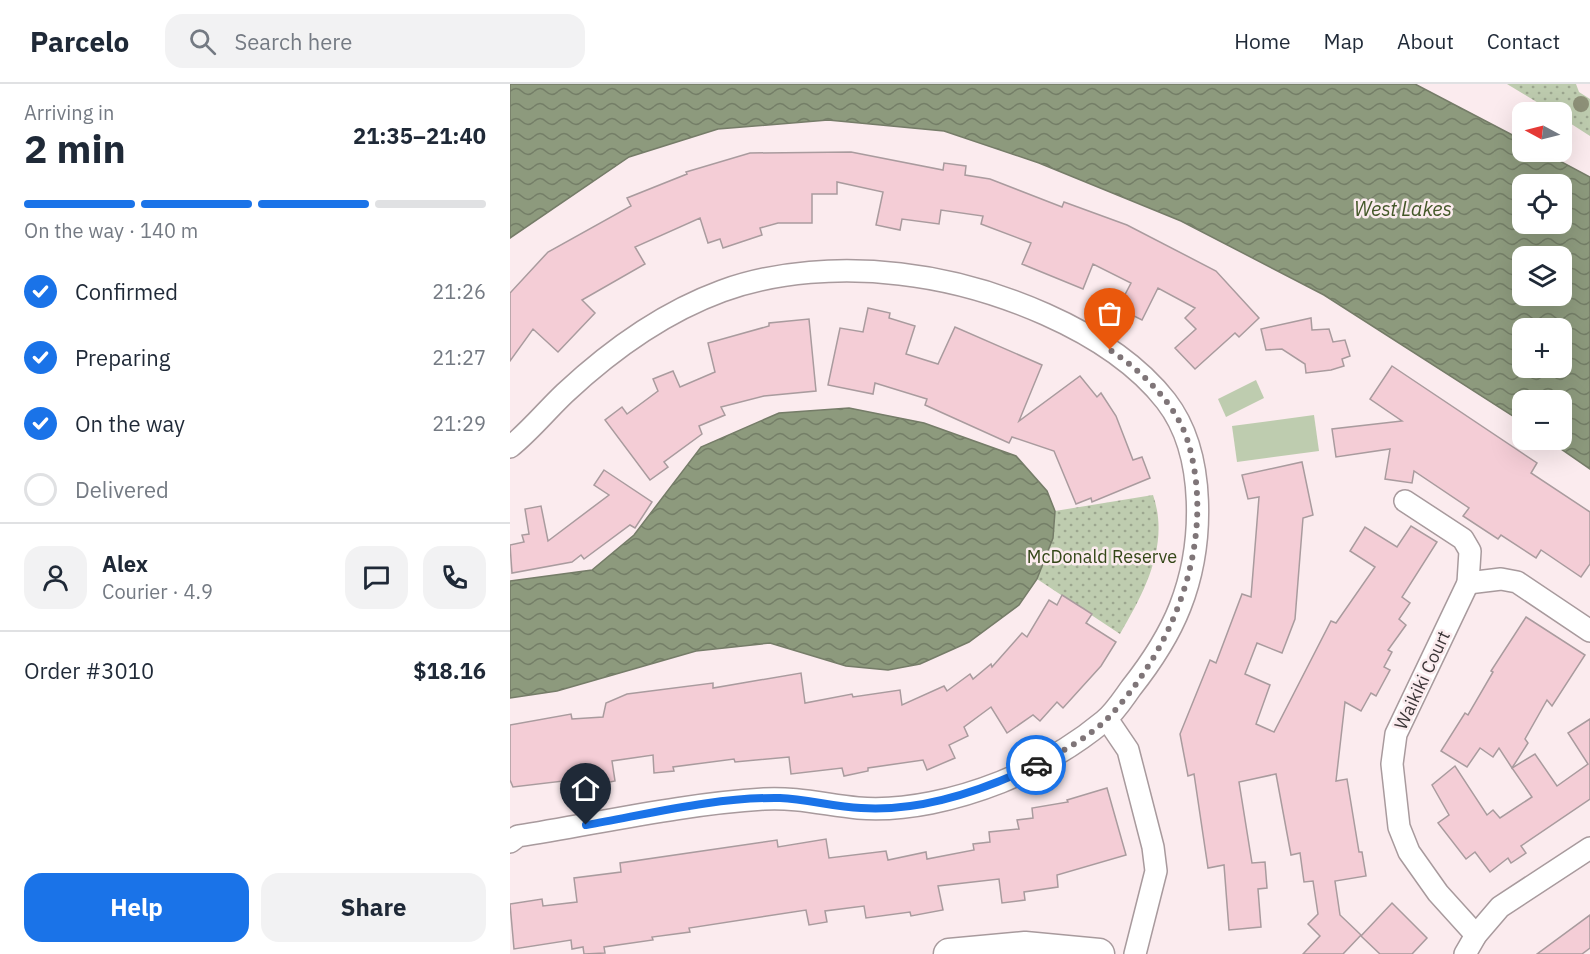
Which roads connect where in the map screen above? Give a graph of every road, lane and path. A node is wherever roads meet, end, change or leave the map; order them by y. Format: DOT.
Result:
graph roads {
  1 [pos="518,441"];
  2 [pos="1406,501"];
  3 [pos="1468,583"];
  4 [pos="1590,631"];
  5 [pos="1107,719"];
  6 [pos="514,839"];
  7 [pos="1590,848"];
  8 [pos="1476,935"];
  9 [pos="949,954"];
  10 [pos="1099,954"];
  11 [pos="1136,954"];
  12 [pos="1465,954"];
  1 -- 5 [label="street"];
  2 -- 3 [label="street, Waikiki Court"];
  3 -- 4 [label="street"];
  3 -- 8 [label="street, Waikiki Court"];
  5 -- 6 [label="street"];
  5 -- 11 [label="street"];
  7 -- 8 [label="street"];
  8 -- 12 [label="street"];
  9 -- 10 [label="street"];
}
